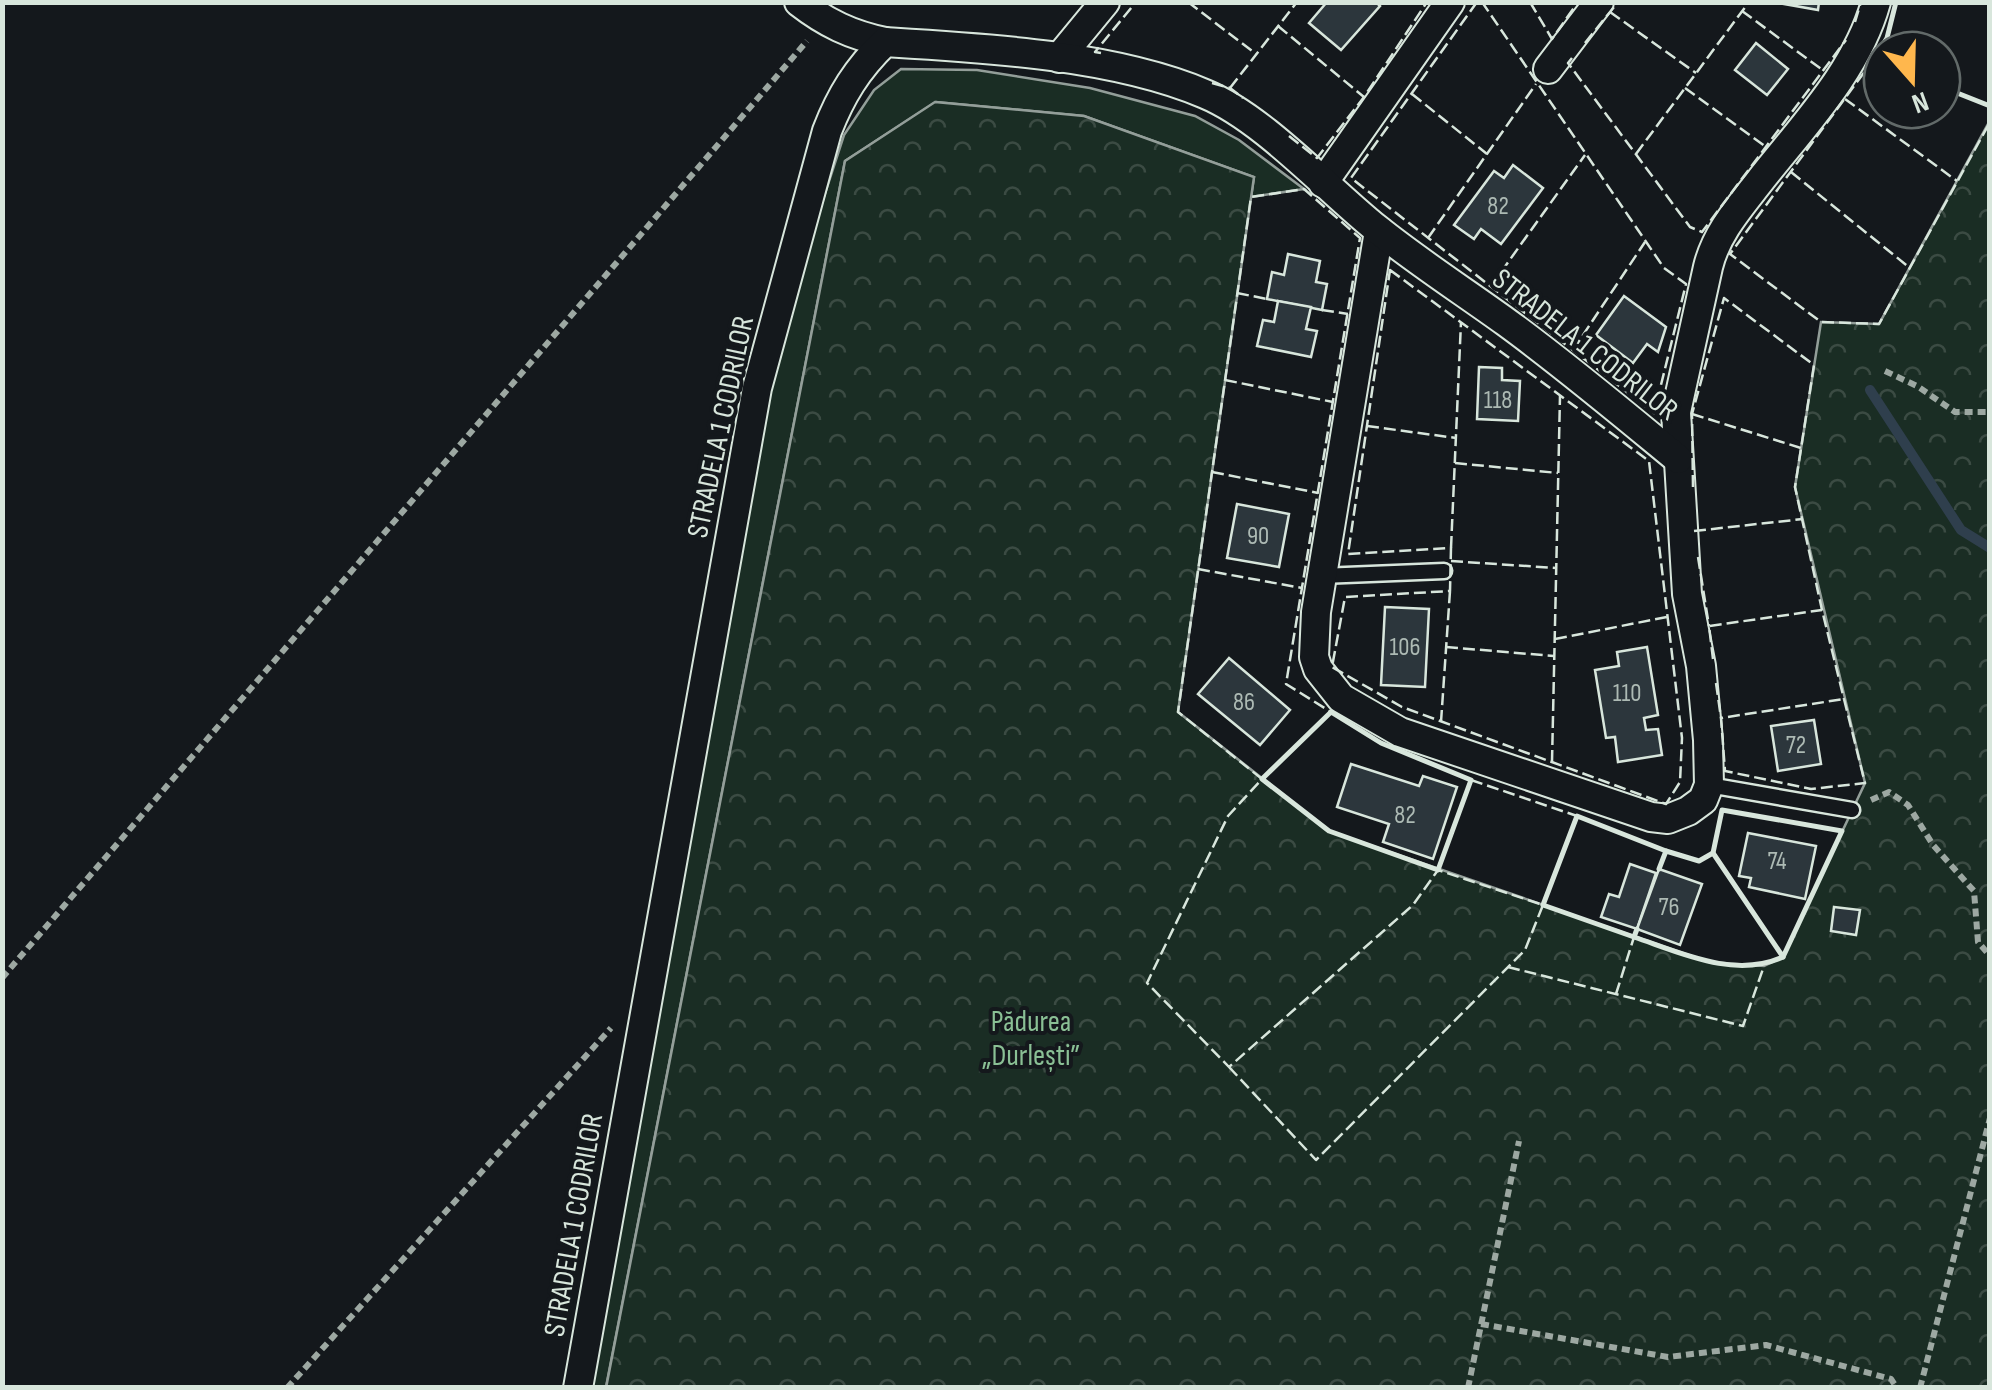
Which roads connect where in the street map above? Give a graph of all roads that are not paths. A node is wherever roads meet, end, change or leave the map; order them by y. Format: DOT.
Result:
graph roads {
  1 [pos="798,2"];
  2 [pos="1105,2"];
  3 [pos="1450,2"];
  4 [pos="1598,2"];
  5 [pos="1876,2"];
  6 [pos="885,42"];
  7 [pos="1059,58"];
  8 [pos="1548,69"];
  9 [pos="1322,184"];
  10 [pos="1380,231"];
  11 [pos="1678,459"];
  12 [pos="1444,571"];
  13 [pos="1322,576"];
  14 [pos="1709,785"];
  15 [pos="1852,810"];
  16 [pos="578,1388"];
  1 -- 6 [label="street"];
  2 -- 7 [label="street"];
  3 -- 9 [label="street"];
  4 -- 8 [label="street"];
  5 -- 11 [label="street"];
  6 -- 7 [label="street, STRADELA 1 CODRILOR"];
  6 -- 16 [label="street, STRADELA 1 CODRILOR"];
  7 -- 9 [label="street, STRADELA 1 CODRILOR"];
  9 -- 10 [label="street, STRADELA 1 CODRILOR"];
  10 -- 11 [label="street, STRADELA 1 CODRILOR"];
  10 -- 13 [label="street"];
  11 -- 14 [label="street, STRADELA 1 CODRILOR"];
  12 -- 13 [label="lane"];
  13 -- 14 [label="street"];
  14 -- 15 [label="lane"];
}
